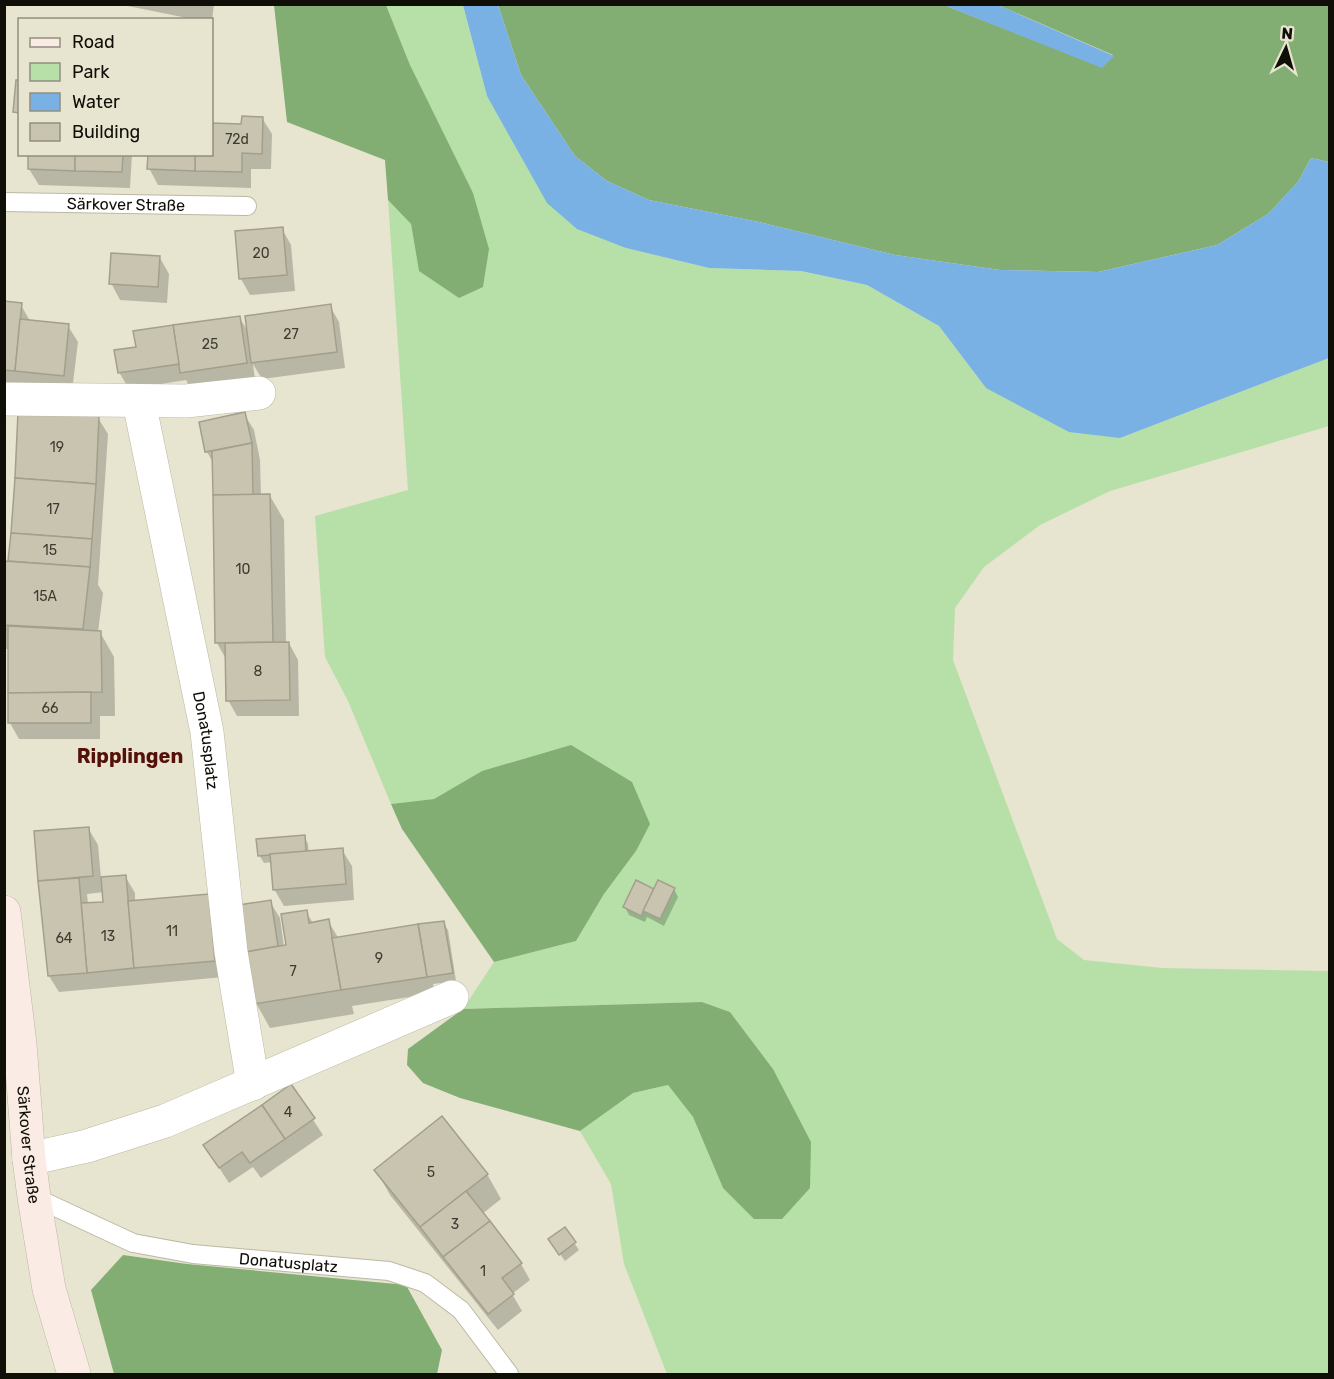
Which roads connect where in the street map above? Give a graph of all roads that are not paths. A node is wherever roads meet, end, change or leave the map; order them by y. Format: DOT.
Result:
graph roads {
  1 [pos="4,202"];
  2 [pos="247,206"];
  3 [pos="259,393"];
  4 [pos="4,399"];
  5 [pos="139,402"];
  6 [pos="4,912"];
  7 [pos="452,997"];
  8 [pos="253,1084"];
  9 [pos="28,1159"];
  10 [pos="34,1197"];
  11 [pos="74,1374"];
  12 [pos="509,1374"];
  1 -- 2 [label="lane, Särkover Straße"];
  3 -- 5 [label="street"];
  4 -- 5 [label="street"];
  5 -- 8 [label="street, Donatusplatz"];
  6 -- 9 [label="main road, Särkover Straße"];
  7 -- 8 [label="street"];
  8 -- 9 [label="street"];
  9 -- 10 [label="main road, Särkover Straße"];
  10 -- 11 [label="main road, Särkover Straße"];
  10 -- 12 [label="lane, Donatusplatz"];
}
